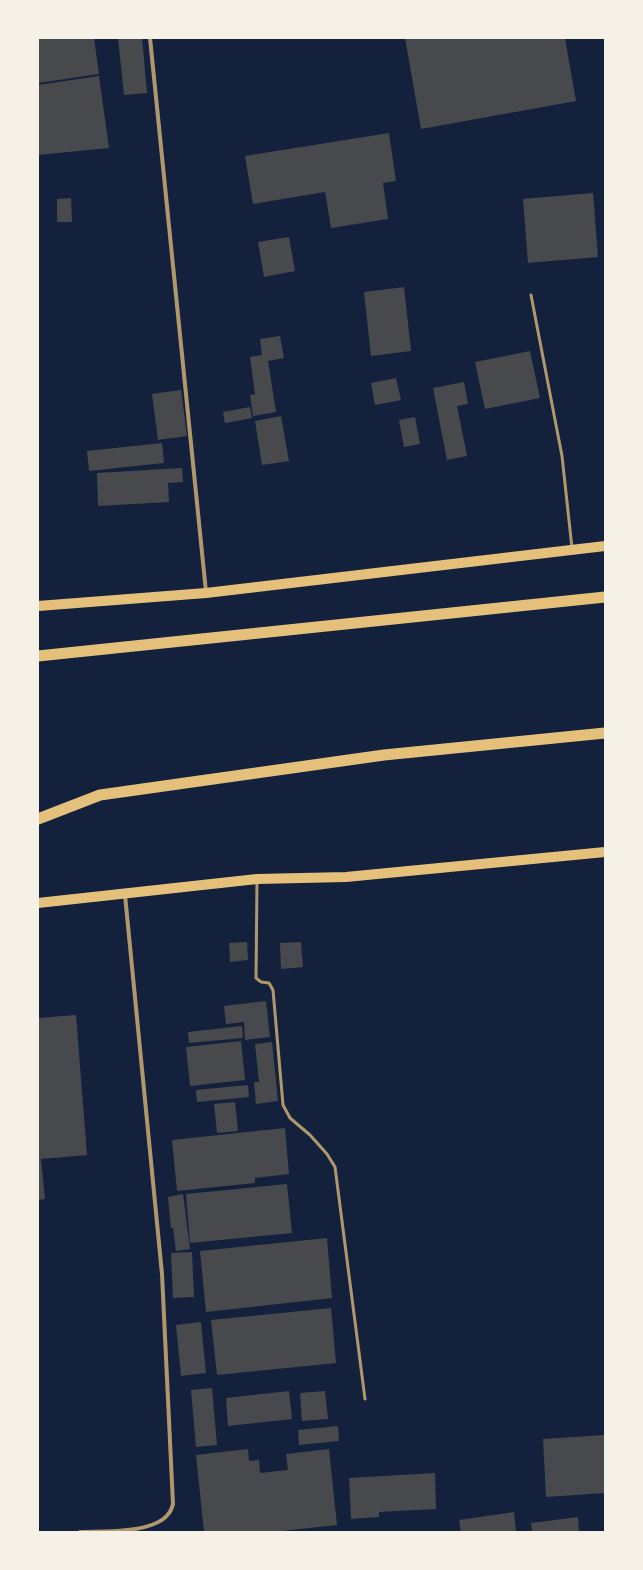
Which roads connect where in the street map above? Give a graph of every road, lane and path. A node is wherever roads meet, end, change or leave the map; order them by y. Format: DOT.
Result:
graph roads {
  1 [pos="150,38"];
  2 [pos="531,295"];
  3 [pos="605,546"];
  4 [pos="572,550"];
  5 [pos="206,593"];
  6 [pos="605,597"];
  7 [pos="38,606"];
  8 [pos="38,656"];
  9 [pos="605,733"];
  10 [pos="38,819"];
  11 [pos="605,852"];
  12 [pos="257,879"];
  13 [pos="125,895"];
  14 [pos="38,903"];
  15 [pos="365,1399"];
  16 [pos="80,1532"];
  1 -- 5 [label="street"];
  2 -- 4 [label="lane"];
  3 -- 4 [label="main road"];
  4 -- 5 [label="main road"];
  5 -- 7 [label="main road"];
  6 -- 8 [label="highway"];
  9 -- 10 [label="highway"];
  11 -- 12 [label="main road"];
  12 -- 13 [label="main road"];
  12 -- 15 [label="lane"];
  13 -- 14 [label="main road"];
  13 -- 16 [label="street"];
}
